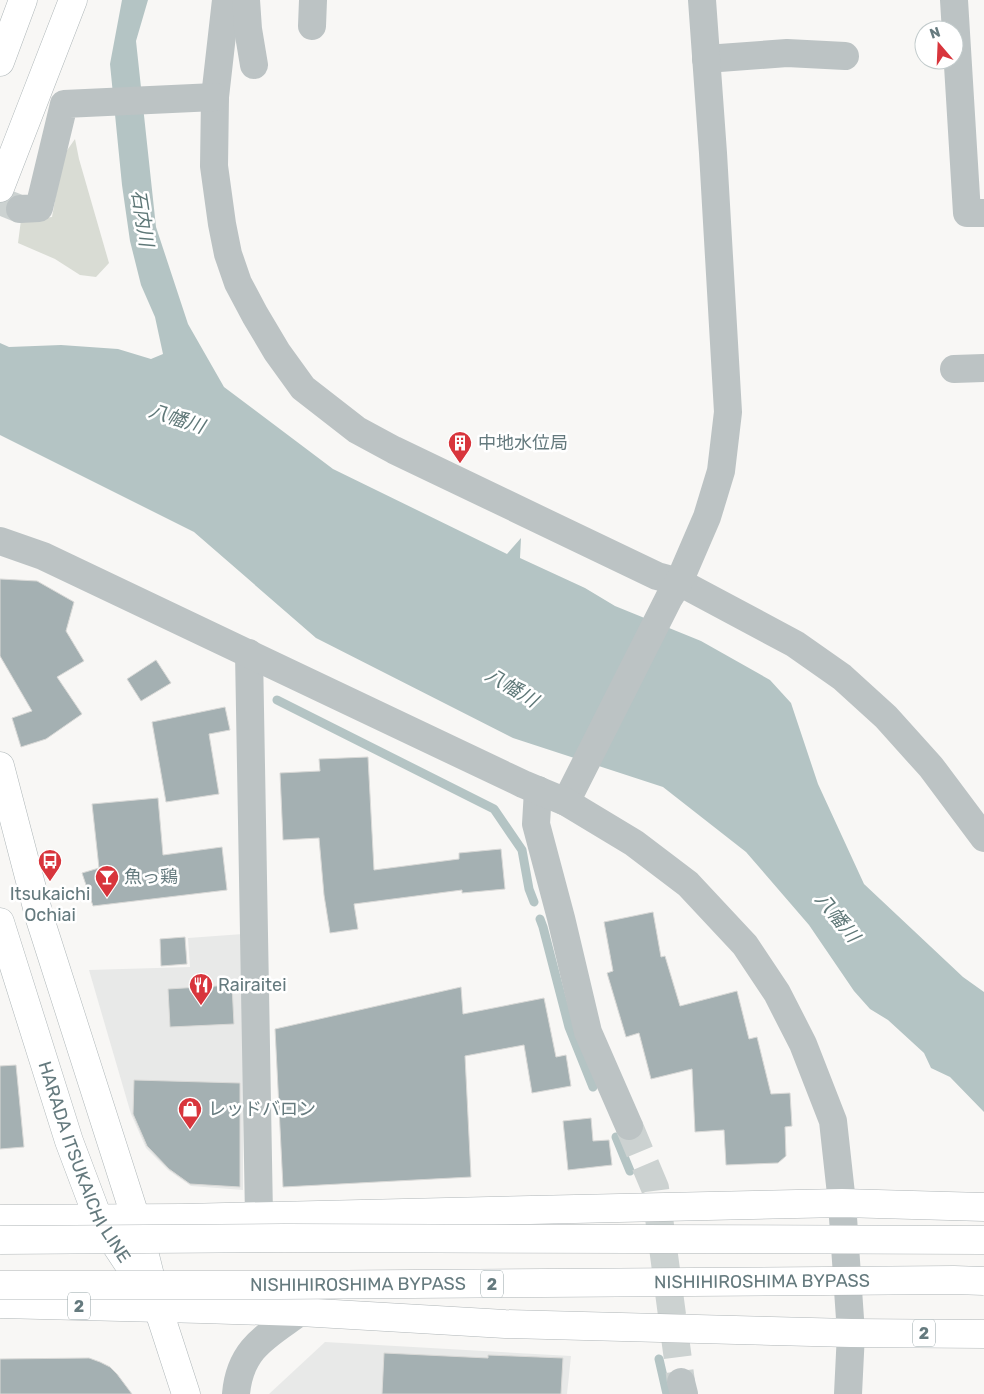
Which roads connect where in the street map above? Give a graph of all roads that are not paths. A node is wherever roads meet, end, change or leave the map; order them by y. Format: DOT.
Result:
graph roads {
  1 [pos="23,0"];
  2 [pos="73,0"];
  3 [pos="226,0"];
  4 [pos="246,0"];
  5 [pos="702,0"];
  6 [pos="954,0"];
  7 [pos="846,56"];
  8 [pos="706,59"];
  9 [pos="0,62"];
  10 [pos="254,66"];
  11 [pos="203,97"];
  12 [pos="0,188"];
  13 [pos="20,209"];
  14 [pos="984,213"];
  15 [pos="984,368"];
  16 [pos="954,369"];
  17 [pos="0,541"];
  18 [pos="674,590"];
  19 [pos="249,653"];
  20 [pos="2,777"];
  21 [pos="538,790"];
  22 [pos="571,793"];
  23 [pos="984,838"];
  24 [pos="0,922"];
  25 [pos="629,1126"];
  26 [pos="855,1204"];
  27 [pos="984,1207"];
  28 [pos="259,1216"];
  29 [pos="98,1218"];
  30 [pos="0,1219"];
  31 [pos="136,1219"];
  32 [pos="0,1240"];
  33 [pos="984,1240"];
  34 [pos="984,1281"];
  35 [pos="0,1286"];
  36 [pos="0,1304"];
  37 [pos="158,1308"];
  38 [pos="300,1312"];
  39 [pos="858,1333"];
  40 [pos="984,1334"];
  41 [pos="186,1394"];
  42 [pos="236,1394"];
  43 [pos="848,1394"];
  1 -- 9 [label="main road"];
  2 -- 12 [label="main road"];
  3 -- 11 [label="street"];
  4 -- 10 [label="street"];
  5 -- 8 [label="street"];
  6 -- 14 [label="street"];
  7 -- 8 [label="street"];
  8 -- 18 [label="street"];
  11 -- 13 [label="street"];
  11 -- 18 [label="street"];
  15 -- 16 [label="street"];
  17 -- 19 [label="street"];
  18 -- 22 [label="street"];
  18 -- 23 [label="street"];
  19 -- 21 [label="street"];
  19 -- 28 [label="street"];
  20 -- 31 [label="main road, HARADA ITSUKAICHI LINE"];
  21 -- 22 [label="street"];
  21 -- 25 [label="street"];
  22 -- 26 [label="street"];
  24 -- 29 [label="main road, HARADA ITSUKAICHI LINE"];
  26 -- 27 [label="main road"];
  26 -- 28 [label="main road"];
  26 -- 39 [label="street"];
  28 -- 31 [label="main road"];
  29 -- 30 [label="main road"];
  29 -- 31 [label="main road"];
  29 -- 37 [label="main road, HARADA ITSUKAICHI LINE"];
  31 -- 37 [label="main road, HARADA ITSUKAICHI LINE"];
  32 -- 33 [label="main road, bridge"];
  34 -- 35 [label="main road, NISHIHIROSHIMA BYPASS / 2, bridge"];
  36 -- 37 [label="main road, NISHIHIROSHIMA BYPASS / 2"];
  37 -- 38 [label="main road, NISHIHIROSHIMA BYPASS / 2"];
  37 -- 41 [label="main road, HARADA ITSUKAICHI LINE"];
  38 -- 39 [label="main road, NISHIHIROSHIMA BYPASS / 2"];
  38 -- 42 [label="street"];
  39 -- 40 [label="main road, 2"];
  39 -- 43 [label="street"];
}
